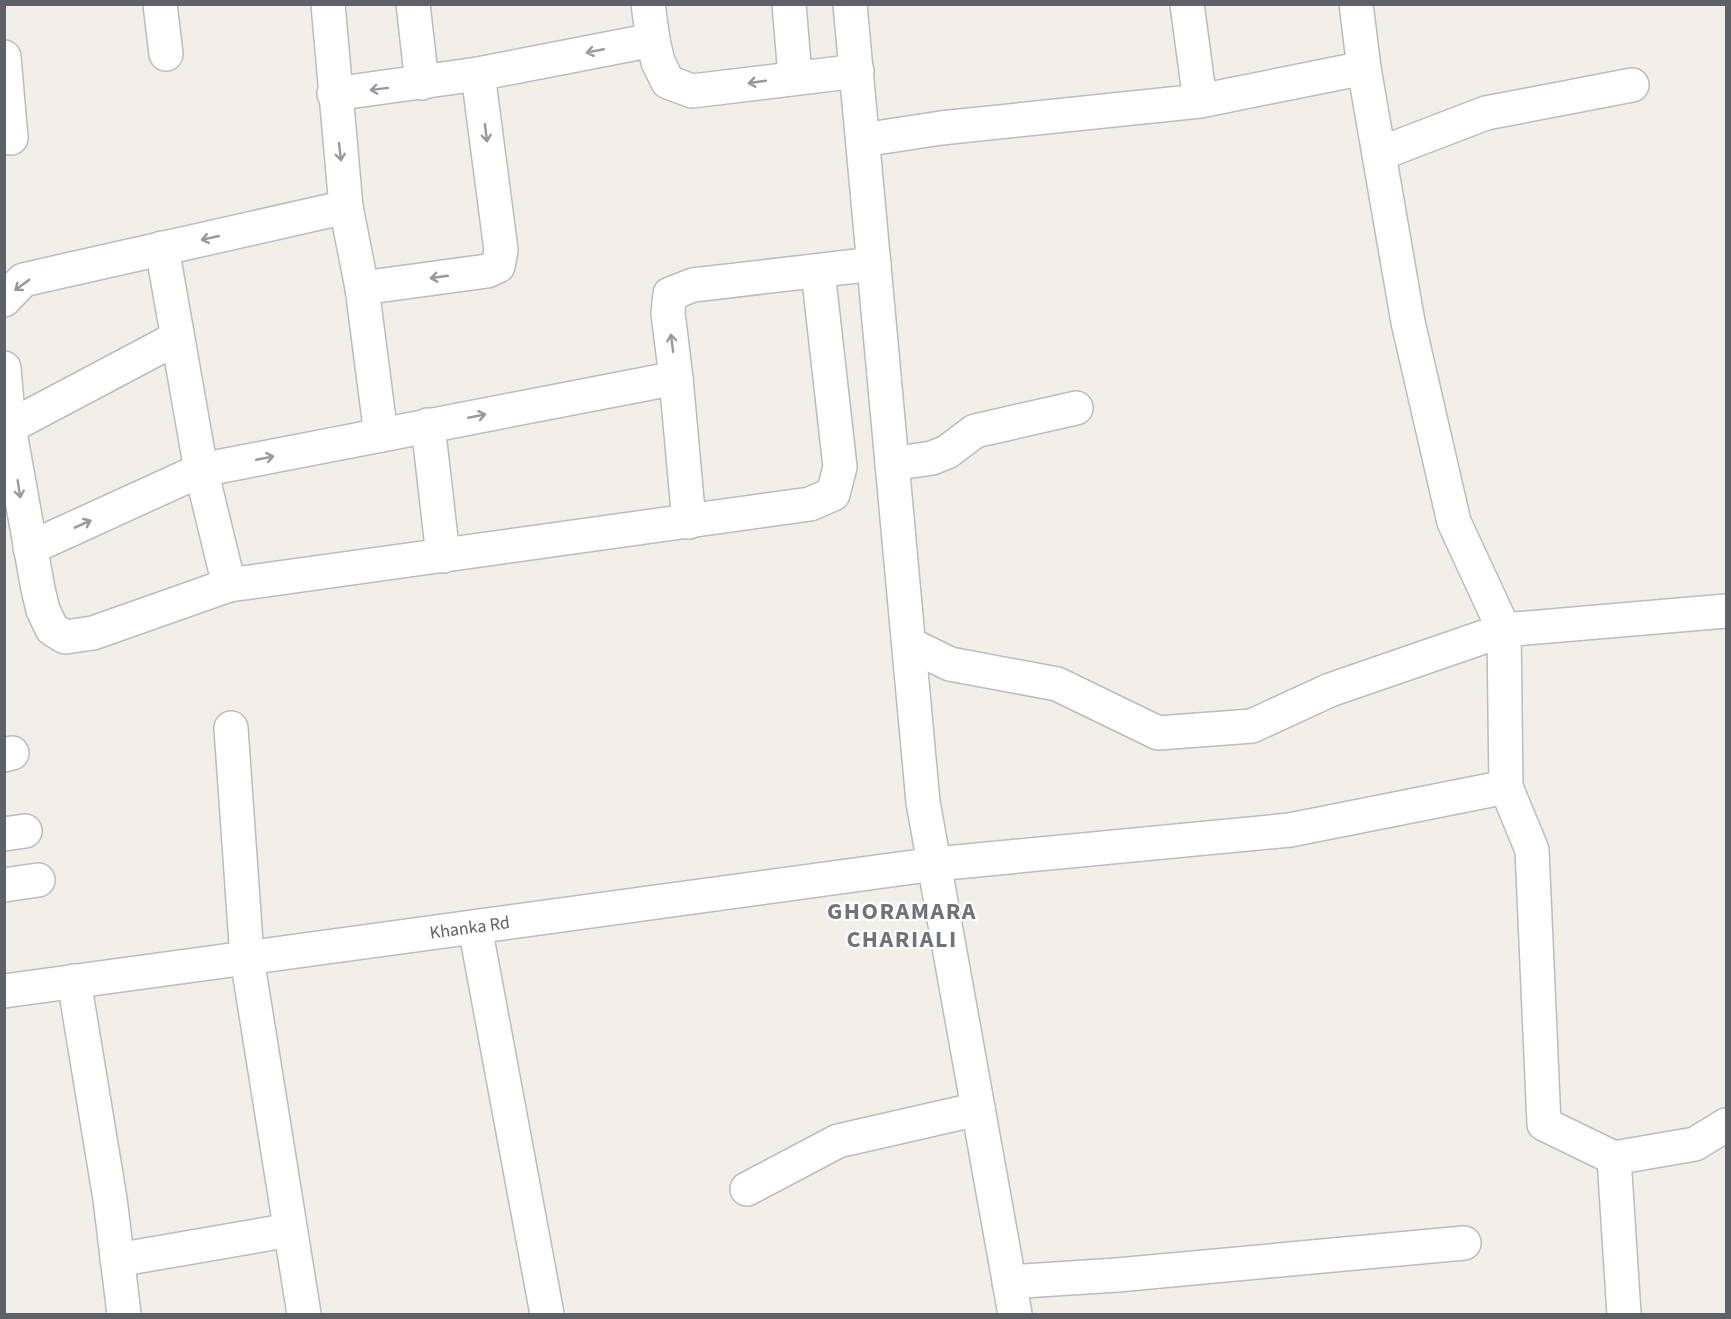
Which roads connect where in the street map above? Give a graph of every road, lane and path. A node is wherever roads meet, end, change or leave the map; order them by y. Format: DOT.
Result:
graph roads {
  1 [pos="159,4"];
  2 [pos="328,4"];
  3 [pos="413,4"];
  4 [pos="648,4"];
  5 [pos="789,4"];
  6 [pos="850,4"];
  7 [pos="1186,4"];
  8 [pos="1356,4"];
  9 [pos="653,40"];
  10 [pos="166,54"];
  11 [pos="4,57"];
  12 [pos="1364,68"];
  13 [pos="856,71"];
  14 [pos="478,75"];
  15 [pos="795,76"];
  16 [pos="422,83"];
  17 [pos="1632,85"];
  18 [pos="334,94"];
  19 [pos="1200,101"];
  20 [pos="12,138"];
  21 [pos="863,140"];
  22 [pos="1379,153"];
  23 [pos="346,207"];
  24 [pos="162,248"];
  25 [pos="874,264"];
  26 [pos="818,271"];
  27 [pos="362,288"];
  28 [pos="4,300"];
  29 [pos="177,338"];
  30 [pos="4,368"];
  31 [pos="676,378"];
  32 [pos="1076,408"];
  33 [pos="428,425"];
  34 [pos="9,427"];
  35 [pos="381,435"];
  36 [pos="892,464"];
  37 [pos="201,470"];
  38 [pos="689,522"];
  39 [pos="30,548"];
  40 [pos="443,556"];
  41 [pos="229,585"];
  42 [pos="1726,611"];
  43 [pos="1504,630"];
  44 [pos="909,644"];
  45 [pos="231,728"];
  46 [pos="1506,787"];
  47 [pos="935,864"];
  48 [pos="38,880"];
  49 [pos="4,885"];
  50 [pos="475,927"];
  51 [pos="247,958"];
  52 [pos="45,966"];
  53 [pos="4,971"];
  54 [pos="74,981"];
  55 [pos="4,991"];
  56 [pos="978,1109"];
  57 [pos="1726,1125"];
  58 [pos="1614,1158"];
  59 [pos="747,1189"];
  60 [pos="290,1230"];
  61 [pos="1464,1243"];
  62 [pos="117,1260"];
  63 [pos="1009,1282"];
  64 [pos="124,1314"];
  65 [pos="304,1314"];
  66 [pos="547,1314"];
  67 [pos="1015,1314"];
  68 [pos="1624,1314"];
  1 -- 10 [label="street"];
  2 -- 18 [label="street"];
  3 -- 16 [label="street"];
  4 -- 9 [label="street"];
  5 -- 15 [label="street"];
  6 -- 13 [label="street"];
  7 -- 19 [label="street"];
  8 -- 12 [label="street"];
  9 -- 14 [label="street, one-way"];
  15 -- 9 [label="street, one-way"];
  11 -- 20 [label="street"];
  12 -- 19 [label="street"];
  12 -- 22 [label="street"];
  13 -- 15 [label="street"];
  13 -- 21 [label="street"];
  14 -- 16 [label="street"];
  14 -- 27 [label="street, one-way"];
  16 -- 18 [label="street, one-way"];
  17 -- 22 [label="street"];
  18 -- 23 [label="street, one-way"];
  19 -- 21 [label="street"];
  21 -- 25 [label="street"];
  22 -- 43 [label="street"];
  23 -- 24 [label="street, one-way"];
  23 -- 27 [label="street"];
  24 -- 28 [label="street, one-way"];
  24 -- 29 [label="street"];
  25 -- 26 [label="street"];
  25 -- 36 [label="street"];
  31 -- 26 [label="street, one-way"];
  26 -- 38 [label="street"];
  27 -- 35 [label="street"];
  29 -- 34 [label="street"];
  29 -- 37 [label="street"];
  30 -- 34 [label="street"];
  33 -- 31 [label="street, one-way"];
  31 -- 38 [label="street"];
  32 -- 36 [label="street"];
  33 -- 35 [label="street"];
  33 -- 40 [label="street"];
  34 -- 39 [label="street, one-way"];
  37 -- 35 [label="street, one-way"];
  36 -- 44 [label="street"];
  39 -- 37 [label="street, one-way"];
  37 -- 41 [label="street"];
  38 -- 40 [label="street"];
  39 -- 41 [label="street"];
  40 -- 41 [label="street"];
  42 -- 43 [label="street"];
  43 -- 44 [label="street"];
  43 -- 46 [label="street"];
  44 -- 47 [label="street"];
  45 -- 51 [label="street"];
  46 -- 47 [label="street, Khanka Rd"];
  46 -- 58 [label="street"];
  47 -- 50 [label="street, Khanka Rd"];
  47 -- 56 [label="street"];
  48 -- 49 [label="street"];
  50 -- 51 [label="street, Khanka Rd"];
  50 -- 66 [label="street"];
  51 -- 54 [label="street, Khanka Rd"];
  51 -- 60 [label="street"];
  52 -- 53 [label="street"];
  54 -- 55 [label="street, Khanka Rd"];
  54 -- 62 [label="street"];
  56 -- 59 [label="street"];
  56 -- 63 [label="street"];
  57 -- 58 [label="street"];
  58 -- 68 [label="street"];
  60 -- 62 [label="street"];
  60 -- 65 [label="street"];
  61 -- 63 [label="street"];
  62 -- 64 [label="street"];
  63 -- 67 [label="street"];
}
